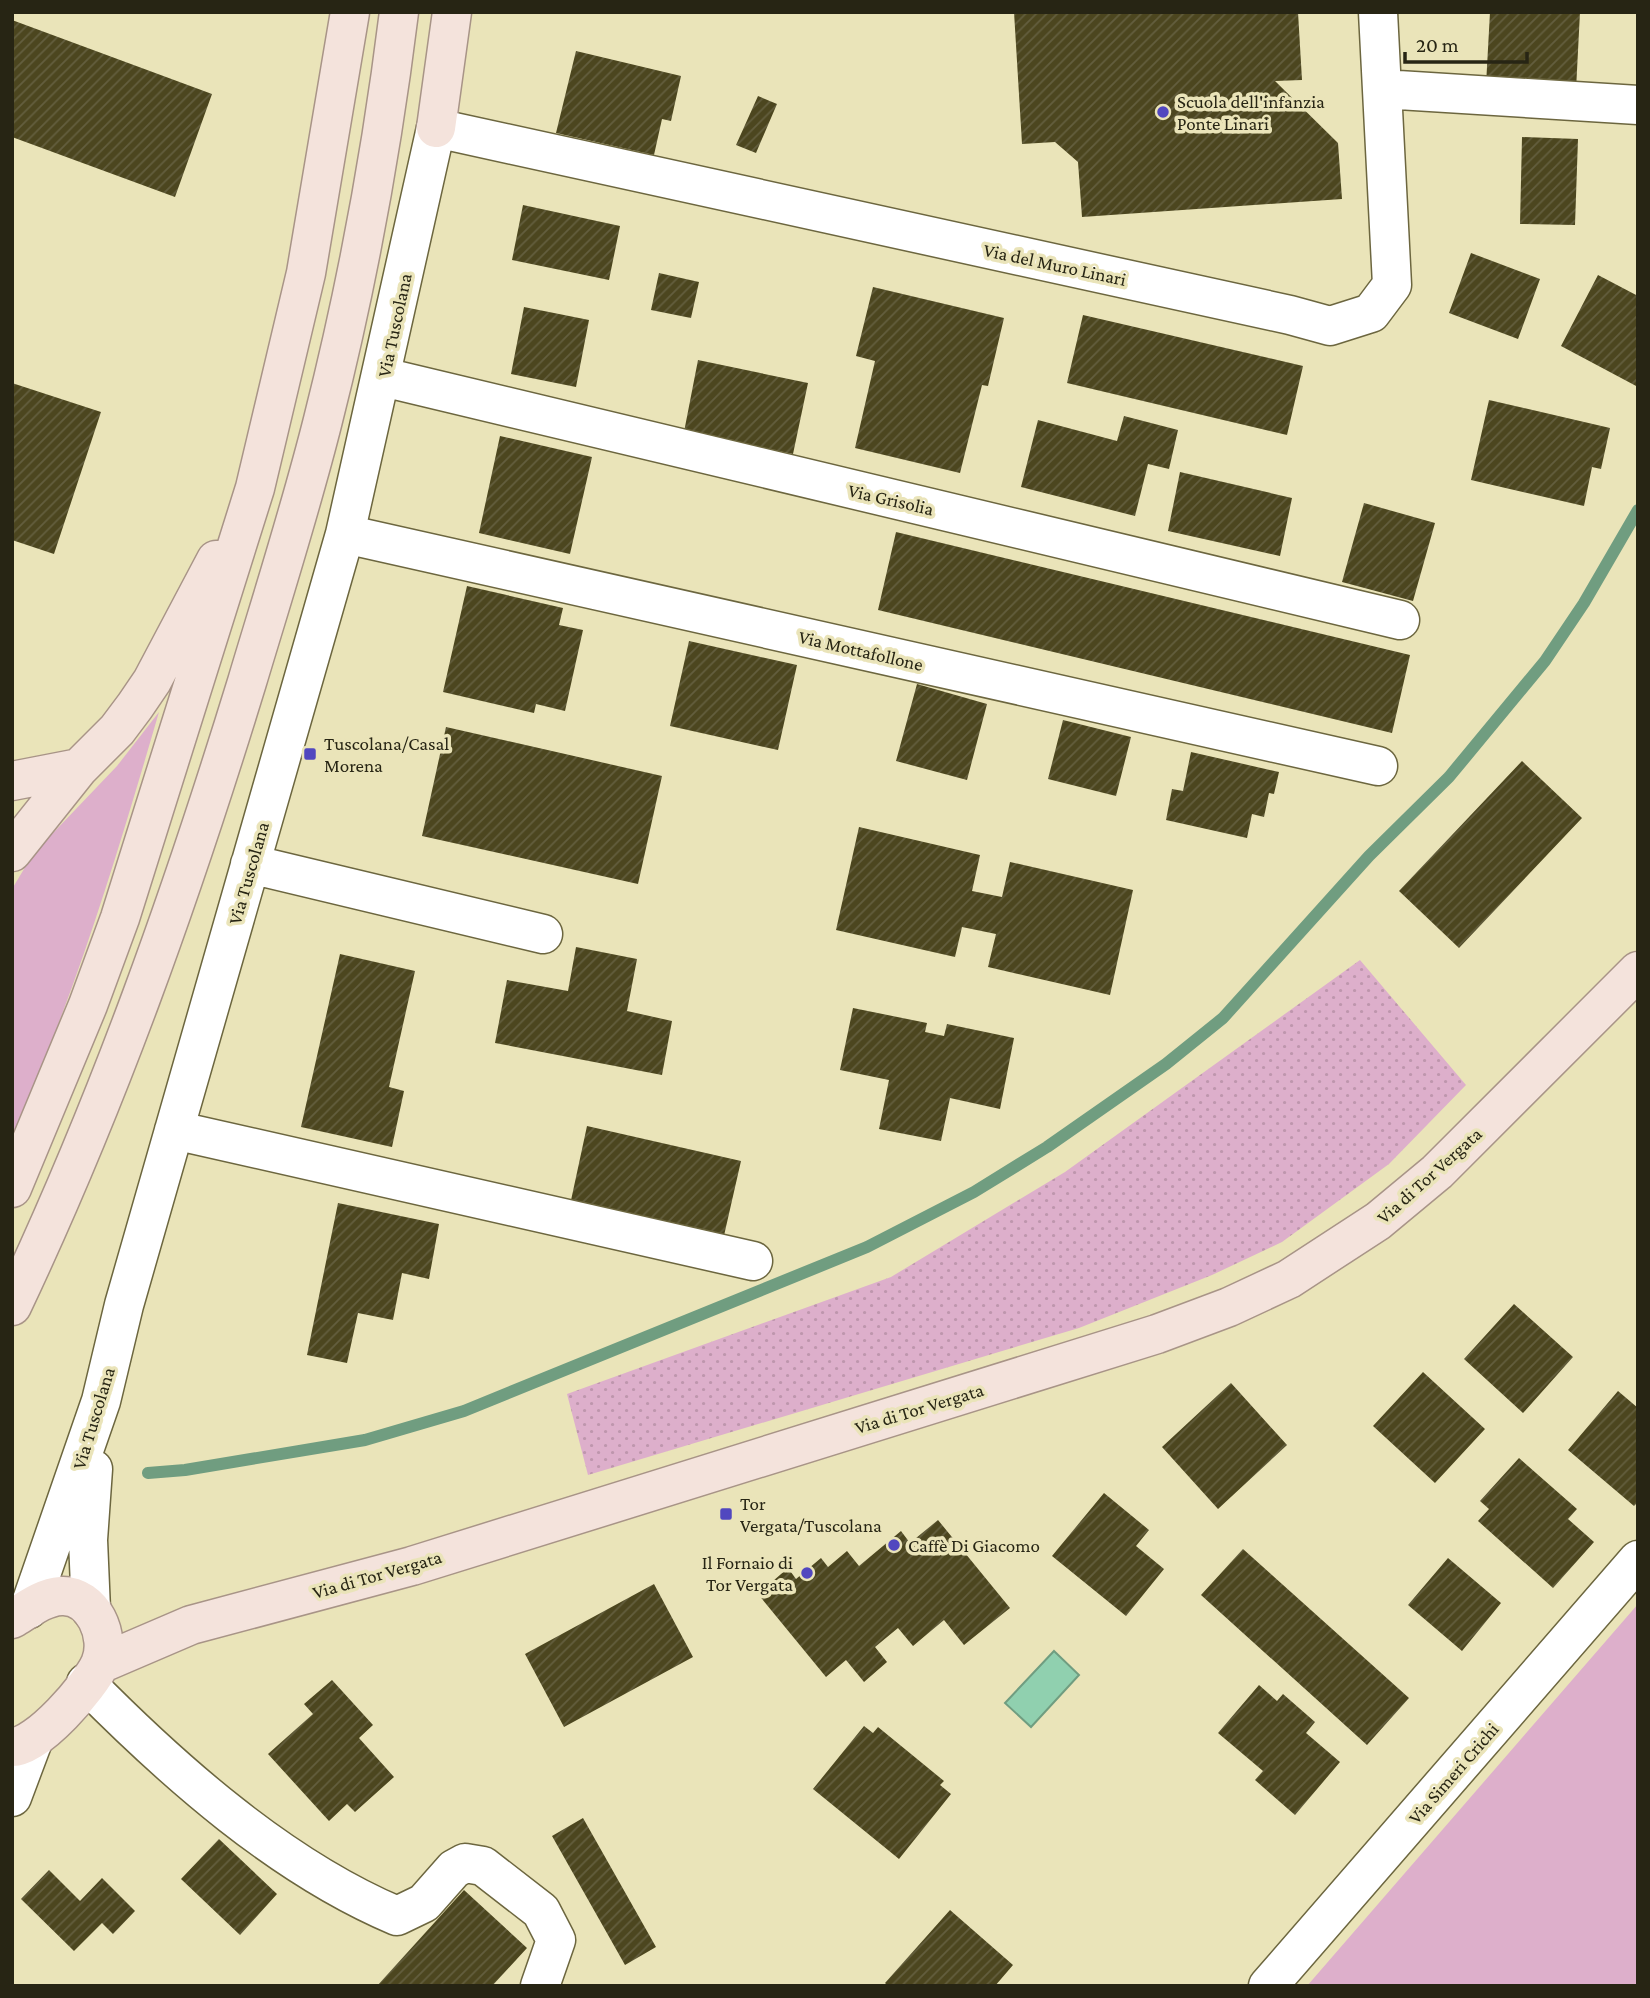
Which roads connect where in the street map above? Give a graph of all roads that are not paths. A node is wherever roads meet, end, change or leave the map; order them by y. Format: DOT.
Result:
graph roads {
  1 [pos="350,12"];
  2 [pos="399,12"];
  3 [pos="452,12"];
  4 [pos="1378,12"];
  5 [pos="1382,89"];
  6 [pos="1638,105"];
  7 [pos="436,128"];
  8 [pos="383,377"];
  9 [pos="256,488"];
  10 [pos="345,534"];
  11 [pos="1400,620"];
  12 [pos="1378,766"];
  13 [pos="79,768"];
  14 [pos="12,781"];
  15 [pos="12,852"];
  16 [pos="250,864"];
  17 [pos="543,934"];
  18 [pos="1638,971"];
  19 [pos="174,1130"];
  20 [pos="12,1188"];
  21 [pos="753,1261"];
  22 [pos="12,1306"];
  23 [pos="101,1401"];
  24 [pos="1638,1560"];
  25 [pos="93,1613"];
  26 [pos="21,1614"];
  27 [pos="191,1625"];
  28 [pos="93,1673"];
  29 [pos="23,1744"];
  30 [pos="12,1797"];
  31 [pos="541,1986"];
  32 [pos="1268,1986"];
  1 -- 9 [label="main road"];
  2 -- 22 [label="main road"];
  3 -- 7 [label="main road"];
  4 -- 5 [label="street, Via del Muro Linari"];
  5 -- 6 [label="street"];
  5 -- 7 [label="street, Via del Muro Linari"];
  7 -- 8 [label="street, Via Tuscolana"];
  8 -- 10 [label="street, Via Tuscolana"];
  8 -- 11 [label="street, Via Grisolia"];
  9 -- 13 [label="main road"];
  9 -- 20 [label="main road"];
  10 -- 12 [label="street, Via Mottafollone"];
  10 -- 16 [label="street, Via Tuscolana"];
  13 -- 14 [label="main road"];
  13 -- 15 [label="main road"];
  16 -- 17 [label="street"];
  16 -- 19 [label="street, Via Tuscolana"];
  18 -- 27 [label="main road, Via di Tor Vergata"];
  19 -- 21 [label="street"];
  19 -- 23 [label="street, Via Tuscolana"];
  23 -- 25 [label="street"];
  23 -- 26 [label="street, Via Tuscolana"];
  24 -- 32 [label="street, Via Simeri Crichi"];
  25 -- 26 [label="main road"];
  25 -- 27 [label="main road"];
  25 -- 28 [label="main road"];
  27 -- 28 [label="main road, Via di Tor Vergata"];
  28 -- 29 [label="main road"];
  28 -- 31 [label="street"];
  29 -- 30 [label="street"];
}
